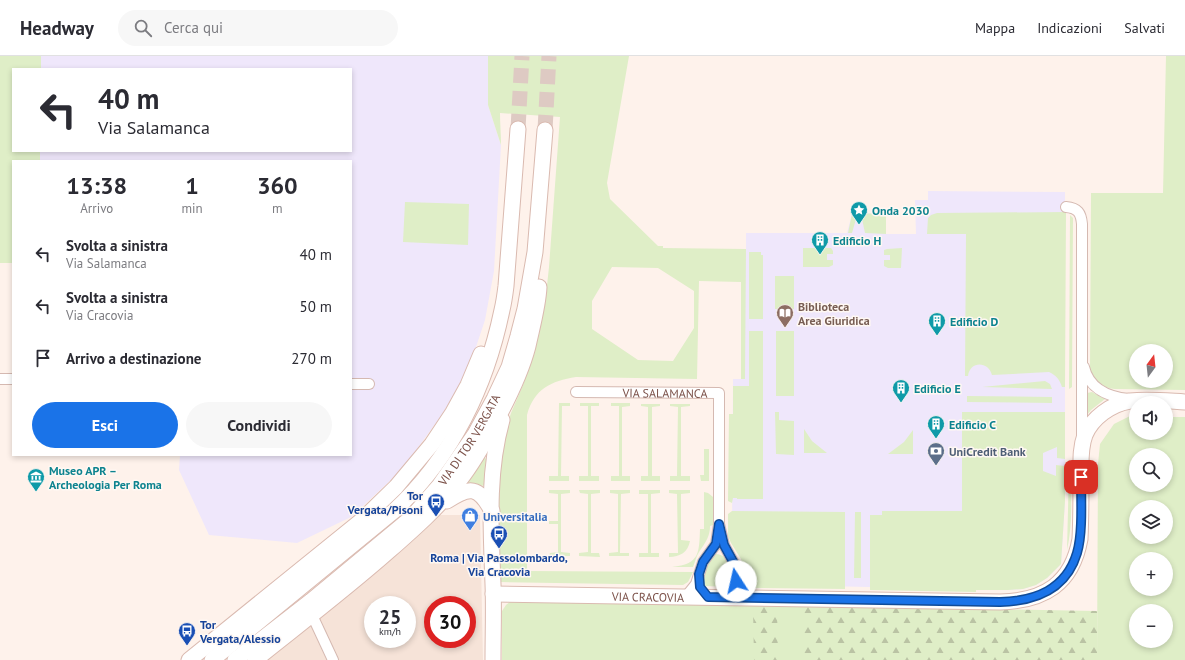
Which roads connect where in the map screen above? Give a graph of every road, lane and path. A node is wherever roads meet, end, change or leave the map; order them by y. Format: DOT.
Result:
graph roads {
  1 [pos="518,129"];
  2 [pos="545,130"];
  3 [pos="1066,207"];
  4 [pos="536,252"];
  5 [pos="504,298"];
  6 [pos="1081,352"];
  7 [pos="0,379"];
  8 [pos="12,379"];
  9 [pos="352,384"];
  10 [pos="369,384"];
  11 [pos="576,392"];
  12 [pos="510,396"];
  13 [pos="1129,399"];
  14 [pos="1129,402"];
  15 [pos="1173,402"];
  16 [pos="1185,402"];
  17 [pos="1082,452"];
  18 [pos="436,508"];
  19 [pos="492,511"];
  20 [pos="719,524"];
  21 [pos="699,574"];
  22 [pos="737,578"];
  23 [pos="493,594"];
  24 [pos="684,597"];
  25 [pos="717,597"];
  26 [pos="754,598"];
  27 [pos="312,614"];
  28 [pos="259,659"];
  29 [pos="189,660"];
  30 [pos="212,660"];
  31 [pos="235,660"];
  32 [pos="333,660"];
  33 [pos="493,660"];
  1 -- 5 [label="street, VIA DI TOR VERGATA"];
  2 -- 4 [label="street, VIA DI TOR VERGATA"];
  3 -- 6 [label="street"];
  4 -- 12 [label="street"];
  4 -- 31 [label="street, VIA DI TOR VERGATA"];
  5 -- 29 [label="street, VIA DI TOR VERGATA"];
  5 -- 30 [label="street, VIA DI TOR VERGATA"];
  6 -- 13 [label="street"];
  6 -- 17 [label="street"];
  7 -- 8 [label="street"];
  9 -- 10 [label="street"];
  11 -- 20 [label="street, VIA SALAMANCA"];
  12 -- 18 [label="street, VIA DI TOR VERGATA"];
  12 -- 19 [label="street"];
  14 -- 17 [label="street, VIA CRACOVIA"];
  15 -- 16 [label="street"];
  17 -- 26 [label="street, VIA CRACOVIA"];
  18 -- 19 [label="street"];
  18 -- 27 [label="street, VIA DI TOR VERGATA"];
  19 -- 23 [label="street"];
  20 -- 21 [label="street, VIA SALAMANCA"];
  20 -- 22 [label="street, VIA SALAMANCA"];
  21 -- 24 [label="street, VIA SALAMANCA"];
  21 -- 25 [label="street"];
  22 -- 25 [label="street"];
  22 -- 26 [label="street, VIA SALAMANCA"];
  23 -- 24 [label="street, VIA CRACOVIA"];
  23 -- 33 [label="street"];
  24 -- 25 [label="street, VIA CRACOVIA"];
  25 -- 26 [label="street, VIA CRACOVIA"];
  27 -- 28 [label="street, VIA DI TOR VERGATA"];
  27 -- 32 [label="street"];
}
